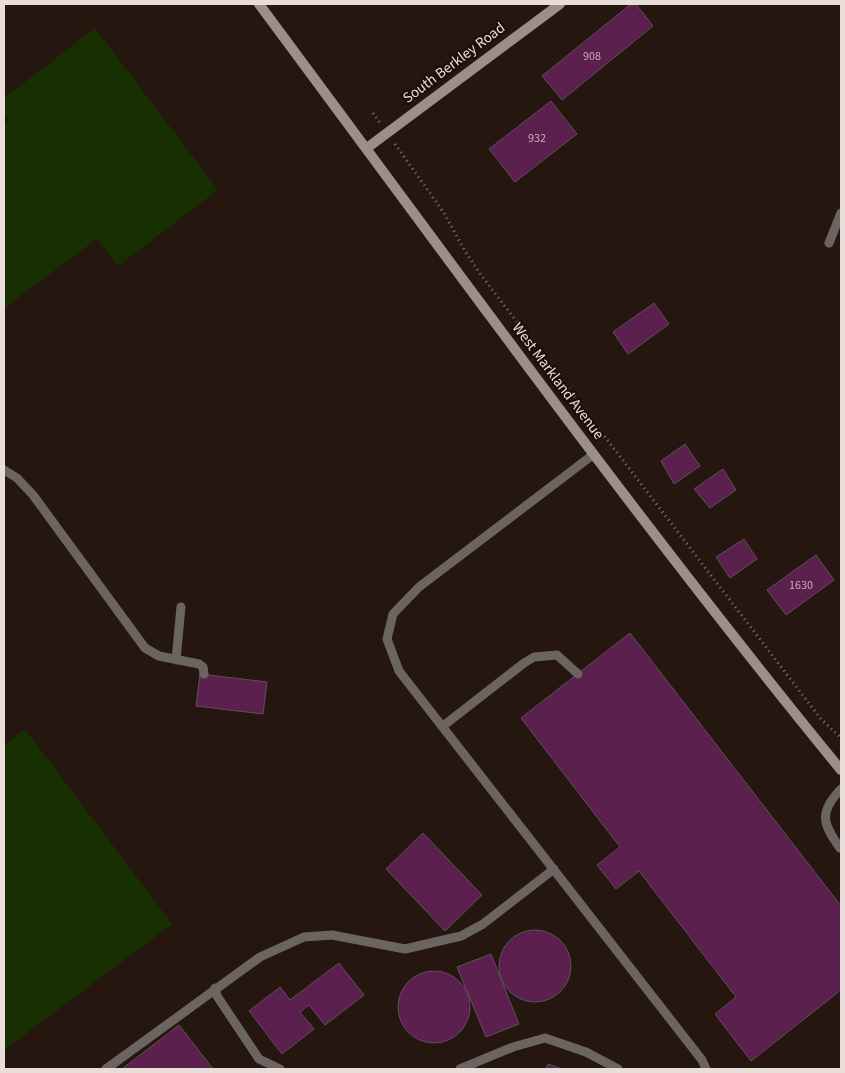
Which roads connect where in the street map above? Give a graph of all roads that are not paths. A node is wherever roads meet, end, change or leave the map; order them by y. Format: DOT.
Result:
graph roads {
  1 [pos="259,4"];
  2 [pos="560,4"];
  3 [pos="366,148"];
  4 [pos="841,213"];
  5 [pos="828,243"];
  6 [pos="594,454"];
  7 [pos="4,470"];
  8 [pos="181,608"];
  9 [pos="176,660"];
  10 [pos="204,674"];
  11 [pos="578,674"];
  12 [pos="442,726"];
  13 [pos="841,770"];
  14 [pos="841,789"];
  15 [pos="840,848"];
  16 [pos="554,870"];
  17 [pos="215,988"];
  18 [pos="106,1069"];
  19 [pos="280,1069"];
  20 [pos="460,1069"];
  21 [pos="618,1069"];
  22 [pos="706,1069"];
  1 -- 3 [label="main road, West Markland Avenue"];
  2 -- 3 [label="main road, South Berkley Road"];
  3 -- 6 [label="main road, West Markland Avenue"];
  4 -- 5 [label="lane"];
  6 -- 12 [label="lane"];
  6 -- 13 [label="main road, West Markland Avenue"];
  7 -- 9 [label="lane"];
  8 -- 9 [label="lane"];
  9 -- 10 [label="lane"];
  11 -- 12 [label="lane"];
  12 -- 16 [label="lane"];
  14 -- 15 [label="lane"];
  16 -- 17 [label="lane"];
  16 -- 22 [label="lane"];
  17 -- 18 [label="lane"];
  17 -- 19 [label="lane"];
  20 -- 21 [label="lane"];
}
